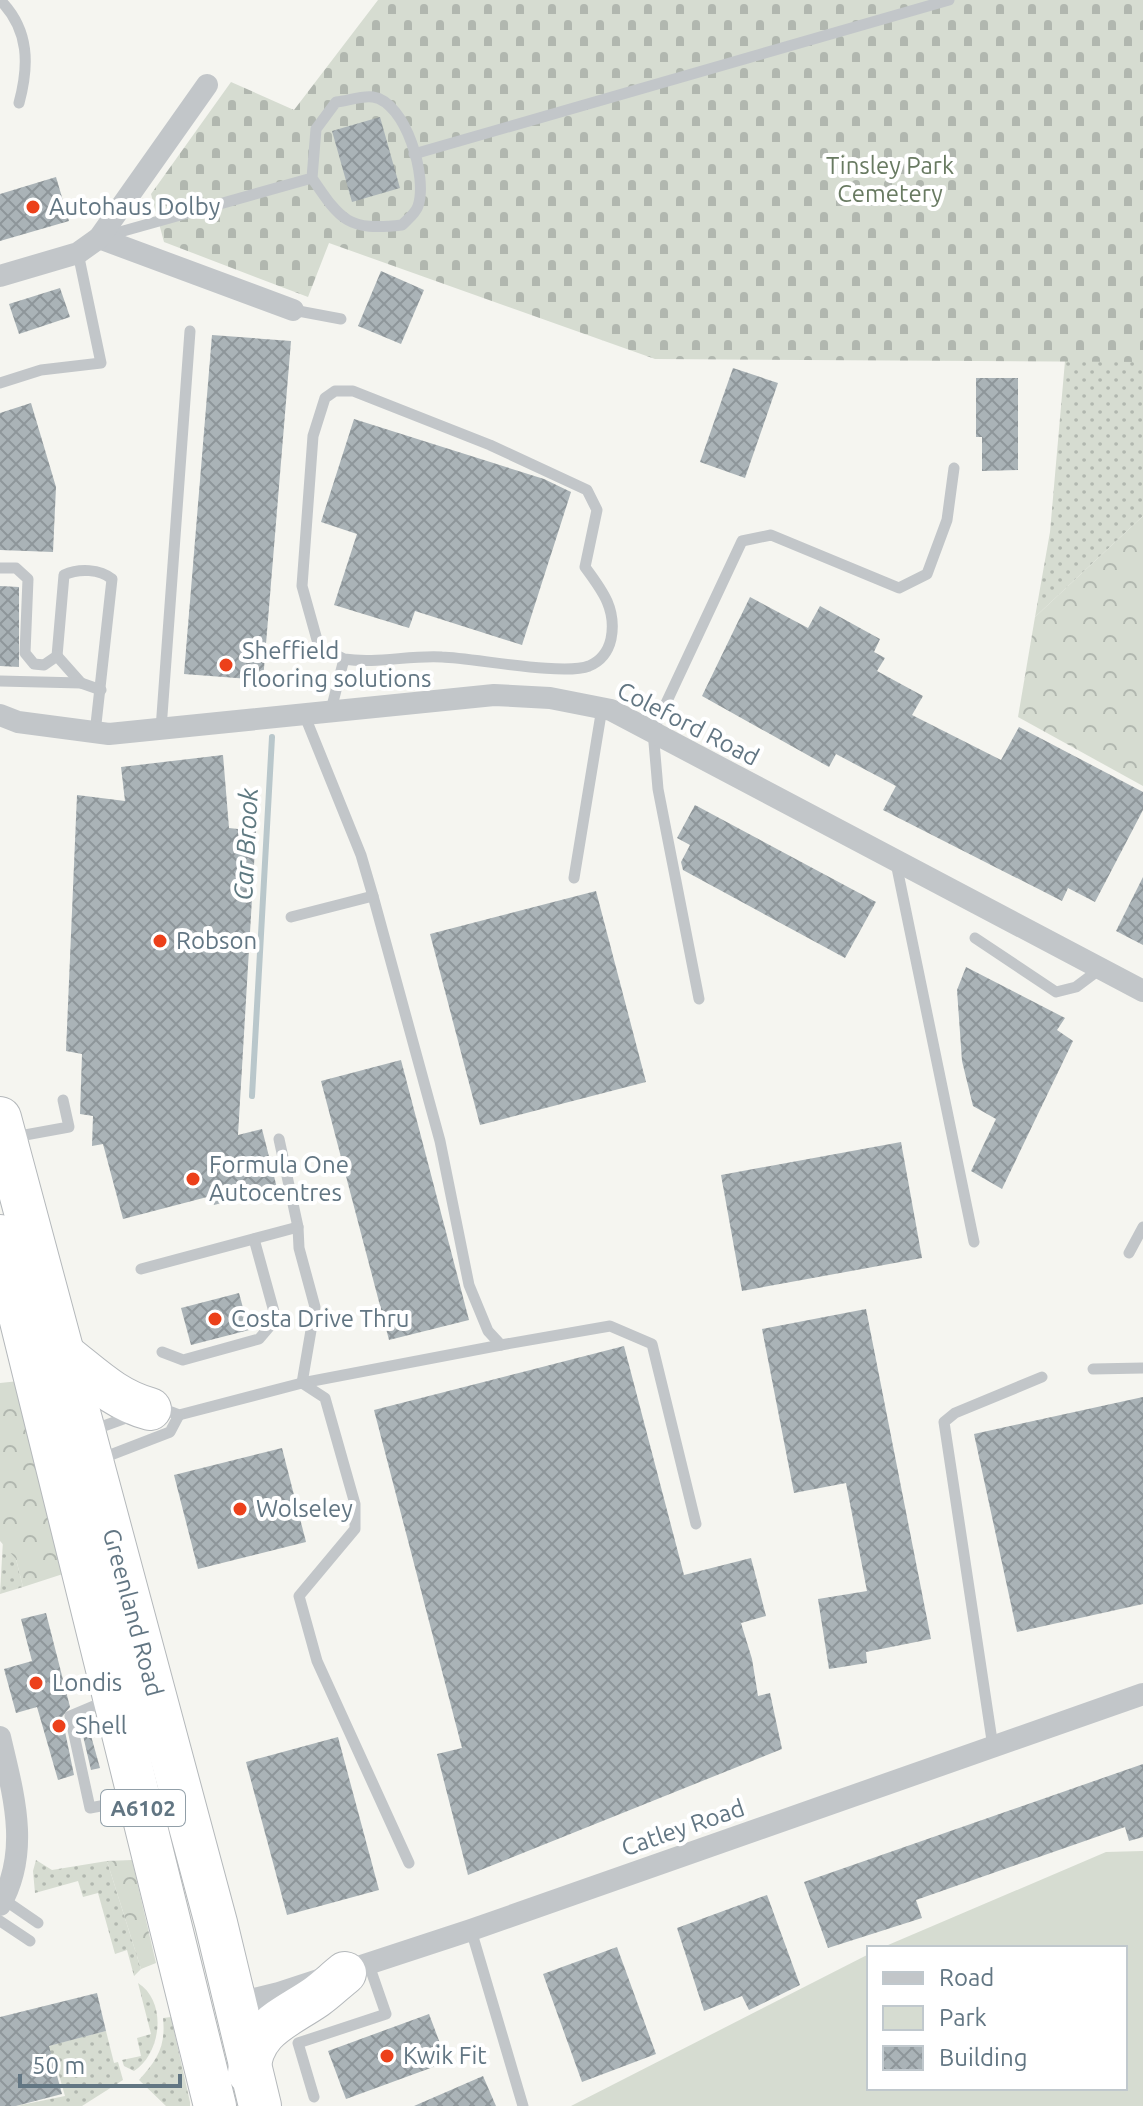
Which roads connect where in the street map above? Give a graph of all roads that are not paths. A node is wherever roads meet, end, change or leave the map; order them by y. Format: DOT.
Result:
graph roads {
  1 [pos="0,0"];
  2 [pos="949,0"];
  3 [pos="207,85"];
  4 [pos="19,103"];
  5 [pos="414,154"];
  6 [pos="312,178"];
  7 [pos="99,238"];
  8 [pos="78,253"];
  9 [pos="0,276"];
  10 [pos="293,310"];
  11 [pos="341,319"];
  12 [pos="190,331"];
  13 [pos="0,383"];
  14 [pos="954,468"];
  15 [pos="0,568"];
  16 [pos="58,651"];
  17 [pos="344,659"];
  18 [pos="0,681"];
  19 [pos="81,683"];
  20 [pos="101,690"];
  21 [pos="602,708"];
  22 [pos="331,710"];
  23 [pos="303,713"];
  24 [pos="6,721"];
  25 [pos="161,729"];
  26 [pos="653,731"];
  27 [pos="95,733"];
  28 [pos="896,863"];
  29 [pos="574,878"];
  30 [pos="373,896"];
  31 [pos="291,917"];
  32 [pos="975,938"];
  33 [pos="1100,969"];
  34 [pos="1143,991"];
  35 [pos="699,999"];
  36 [pos="63,1100"];
  37 [pos="3,1128"];
  38 [pos="279,1139"];
  39 [pos="298,1227"];
  40 [pos="1143,1227"];
  41 [pos="0,1236"];
  42 [pos="254,1239"];
  43 [pos="974,1242"];
  44 [pos="1129,1253"];
  45 [pos="141,1269"];
  46 [pos="501,1345"];
  47 [pos="162,1352"];
  48 [pos="66,1356"];
  49 [pos="1143,1368"];
  50 [pos="1093,1369"];
  51 [pos="1042,1377"];
  52 [pos="302,1383"];
  53 [pos="164,1412"];
  54 [pos="79,1451"];
  55 [pos="696,1524"];
  56 [pos="1143,1694"];
  57 [pos="0,1737"];
  58 [pos="993,1747"];
  59 [pos="6,1787"];
  60 [pos="409,1863"];
  61 [pos="1,1908"];
  62 [pos="38,1923"];
  63 [pos="471,1930"];
  64 [pos="30,1941"];
  65 [pos="357,1969"];
  66 [pos="186,1981"];
  67 [pos="237,2003"];
  68 [pos="250,2057"];
  69 [pos="314,2097"];
  70 [pos="222,2105"];
  71 [pos="260,2106"];
  72 [pos="523,2106"];
  1 -- 4 [label="lane"];
  2 -- 5 [label="lane"];
  3 -- 7 [label="street"];
  5 -- 6 [label="lane"];
  5 -- 6 [label="lane"];
  6 -- 7 [label="lane"];
  7 -- 8 [label="street"];
  7 -- 10 [label="street"];
  8 -- 9 [label="street"];
  8 -- 13 [label="lane"];
  10 -- 11 [label="lane"];
  12 -- 25 [label="lane"];
  14 -- 26 [label="lane"];
  15 -- 16 [label="lane"];
  16 -- 19 [label="lane"];
  16 -- 20 [label="lane"];
  17 -- 17 [label="lane"];
  17 -- 22 [label="lane"];
  18 -- 19 [label="lane"];
  19 -- 20 [label="lane"];
  20 -- 27 [label="lane"];
  21 -- 22 [label="street, Coleford Road"];
  21 -- 26 [label="street, Coleford Road"];
  21 -- 29 [label="lane"];
  22 -- 23 [label="street, Coleford Road"];
  23 -- 25 [label="street, Coleford Road"];
  23 -- 30 [label="lane"];
  24 -- 27 [label="street, Coleford Road"];
  25 -- 27 [label="street, Coleford Road"];
  26 -- 28 [label="street, Coleford Road"];
  26 -- 35 [label="lane"];
  28 -- 33 [label="street, Coleford Road"];
  28 -- 43 [label="lane"];
  30 -- 31 [label="lane"];
  30 -- 46 [label="lane"];
  32 -- 33 [label="lane"];
  33 -- 34 [label="street, Coleford Road"];
  36 -- 37 [label="lane"];
  37 -- 48 [label="highway, Greenland Road / A6102"];
  38 -- 39 [label="lane"];
  39 -- 42 [label="lane"];
  39 -- 52 [label="lane"];
  40 -- 44 [label="lane"];
  41 -- 54 [label="highway, Greenland Road / A6102"];
  42 -- 45 [label="lane"];
  42 -- 47 [label="lane"];
  46 -- 52 [label="lane"];
  46 -- 55 [label="lane"];
  48 -- 53 [label="highway"];
  48 -- 54 [label="highway, Greenland Road / A6102"];
  49 -- 50 [label="lane"];
  51 -- 58 [label="lane"];
  52 -- 53 [label="lane"];
  52 -- 60 [label="lane"];
  53 -- 54 [label="lane"];
  53 -- 54 [label="lane"];
  54 -- 66 [label="highway, Greenland Road / A6102"];
  54 -- 67 [label="highway, Greenland Road / A6102"];
  56 -- 58 [label="street, Catley Road"];
  57 -- 59 [label="street"];
  58 -- 63 [label="street, Catley Road"];
  59 -- 61 [label="street"];
  61 -- 62 [label="lane"];
  61 -- 64 [label="lane"];
  63 -- 65 [label="street, Catley Road"];
  63 -- 72 [label="lane"];
  65 -- 67 [label="street, Catley Road"];
  65 -- 68 [label="highway"];
  65 -- 69 [label="lane"];
  66 -- 67 [label="highway"];
  66 -- 70 [label="highway, Greenland Road / A6102"];
  67 -- 68 [label="highway, Greenland Road / A6102"];
  67 -- 70 [label="highway"];
  68 -- 70 [label="highway"];
  68 -- 71 [label="highway, Greenland Road / A6102"];
}
